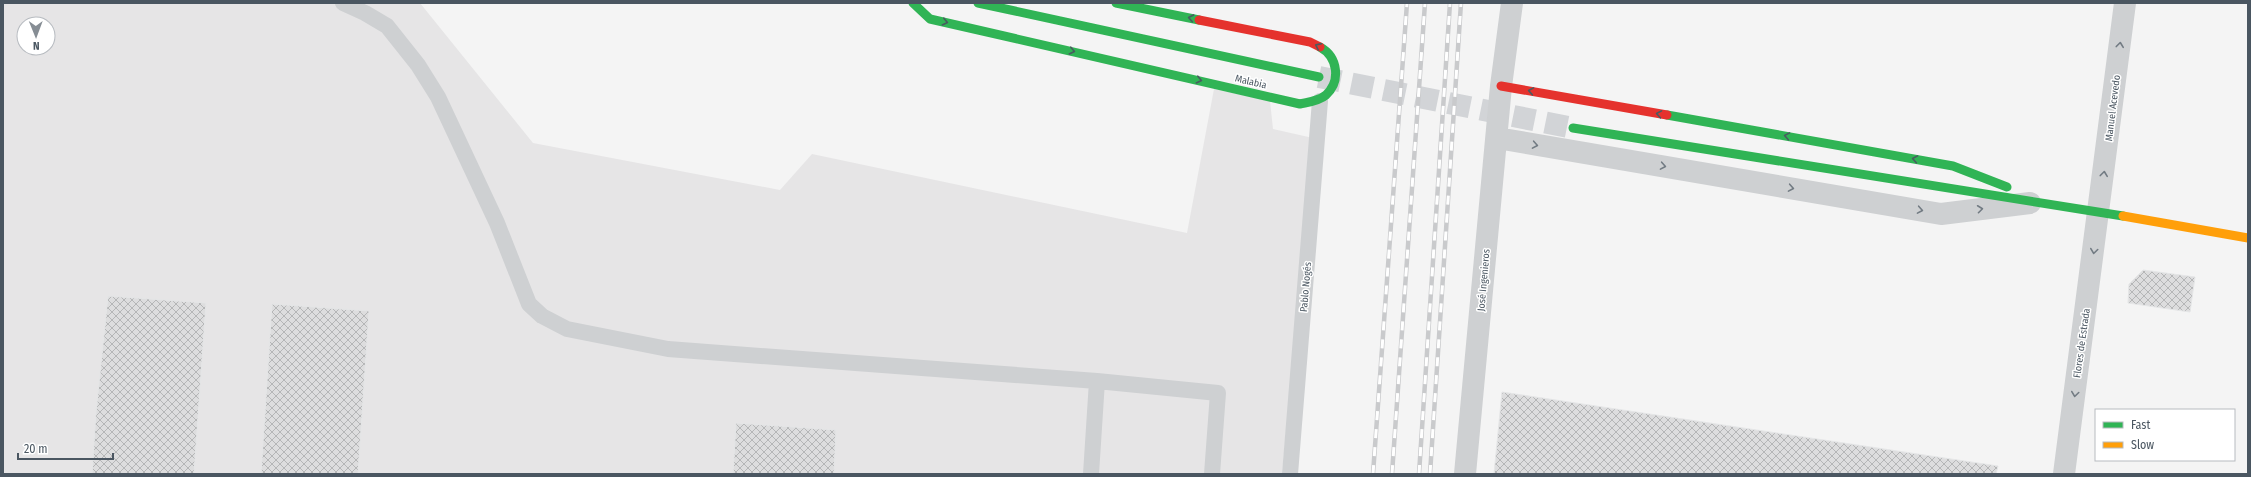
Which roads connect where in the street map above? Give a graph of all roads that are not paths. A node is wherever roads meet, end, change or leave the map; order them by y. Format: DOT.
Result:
graph roads {
  1 [pos="343,3"];
  2 [pos="913,3"];
  3 [pos="978,3"];
  4 [pos="1116,3"];
  5 [pos="1512,3"];
  6 [pos="2125,3"];
  7 [pos="1319,76"];
  8 [pos="1501,86"];
  9 [pos="1320,101"];
  10 [pos="1573,128"];
  11 [pos="1497,138"];
  12 [pos="2043,202"];
  13 [pos="2099,213"];
  14 [pos="2248,238"];
  15 [pos="1097,381"];
  16 [pos="1091,474"];
  17 [pos="1212,474"];
  18 [pos="1290,474"];
  19 [pos="1465,474"];
  20 [pos="2064,474"];
  1 -- 15 [label="lane"];
  2 -- 9 [label="street, Malabia, one-way"];
  3 -- 7 [label="street, Malabia"];
  9 -- 4 [label="street, one-way"];
  5 -- 8 [label="street, José Ingenieros"];
  13 -- 6 [label="street, Manuel Acevedo, one-way"];
  8 -- 11 [label="street, José Ingenieros"];
  12 -- 8 [label="street, one-way"];
  9 -- 18 [label="lane, Pablo Nogés"];
  10 -- 12 [label="street"];
  11 -- 12 [label="street, one-way"];
  11 -- 19 [label="street, José Ingenieros"];
  12 -- 13 [label="street"];
  13 -- 14 [label="street"];
  13 -- 20 [label="street, Flores de Estrada, one-way"];
  15 -- 16 [label="lane"];
  15 -- 17 [label="lane"];
}
